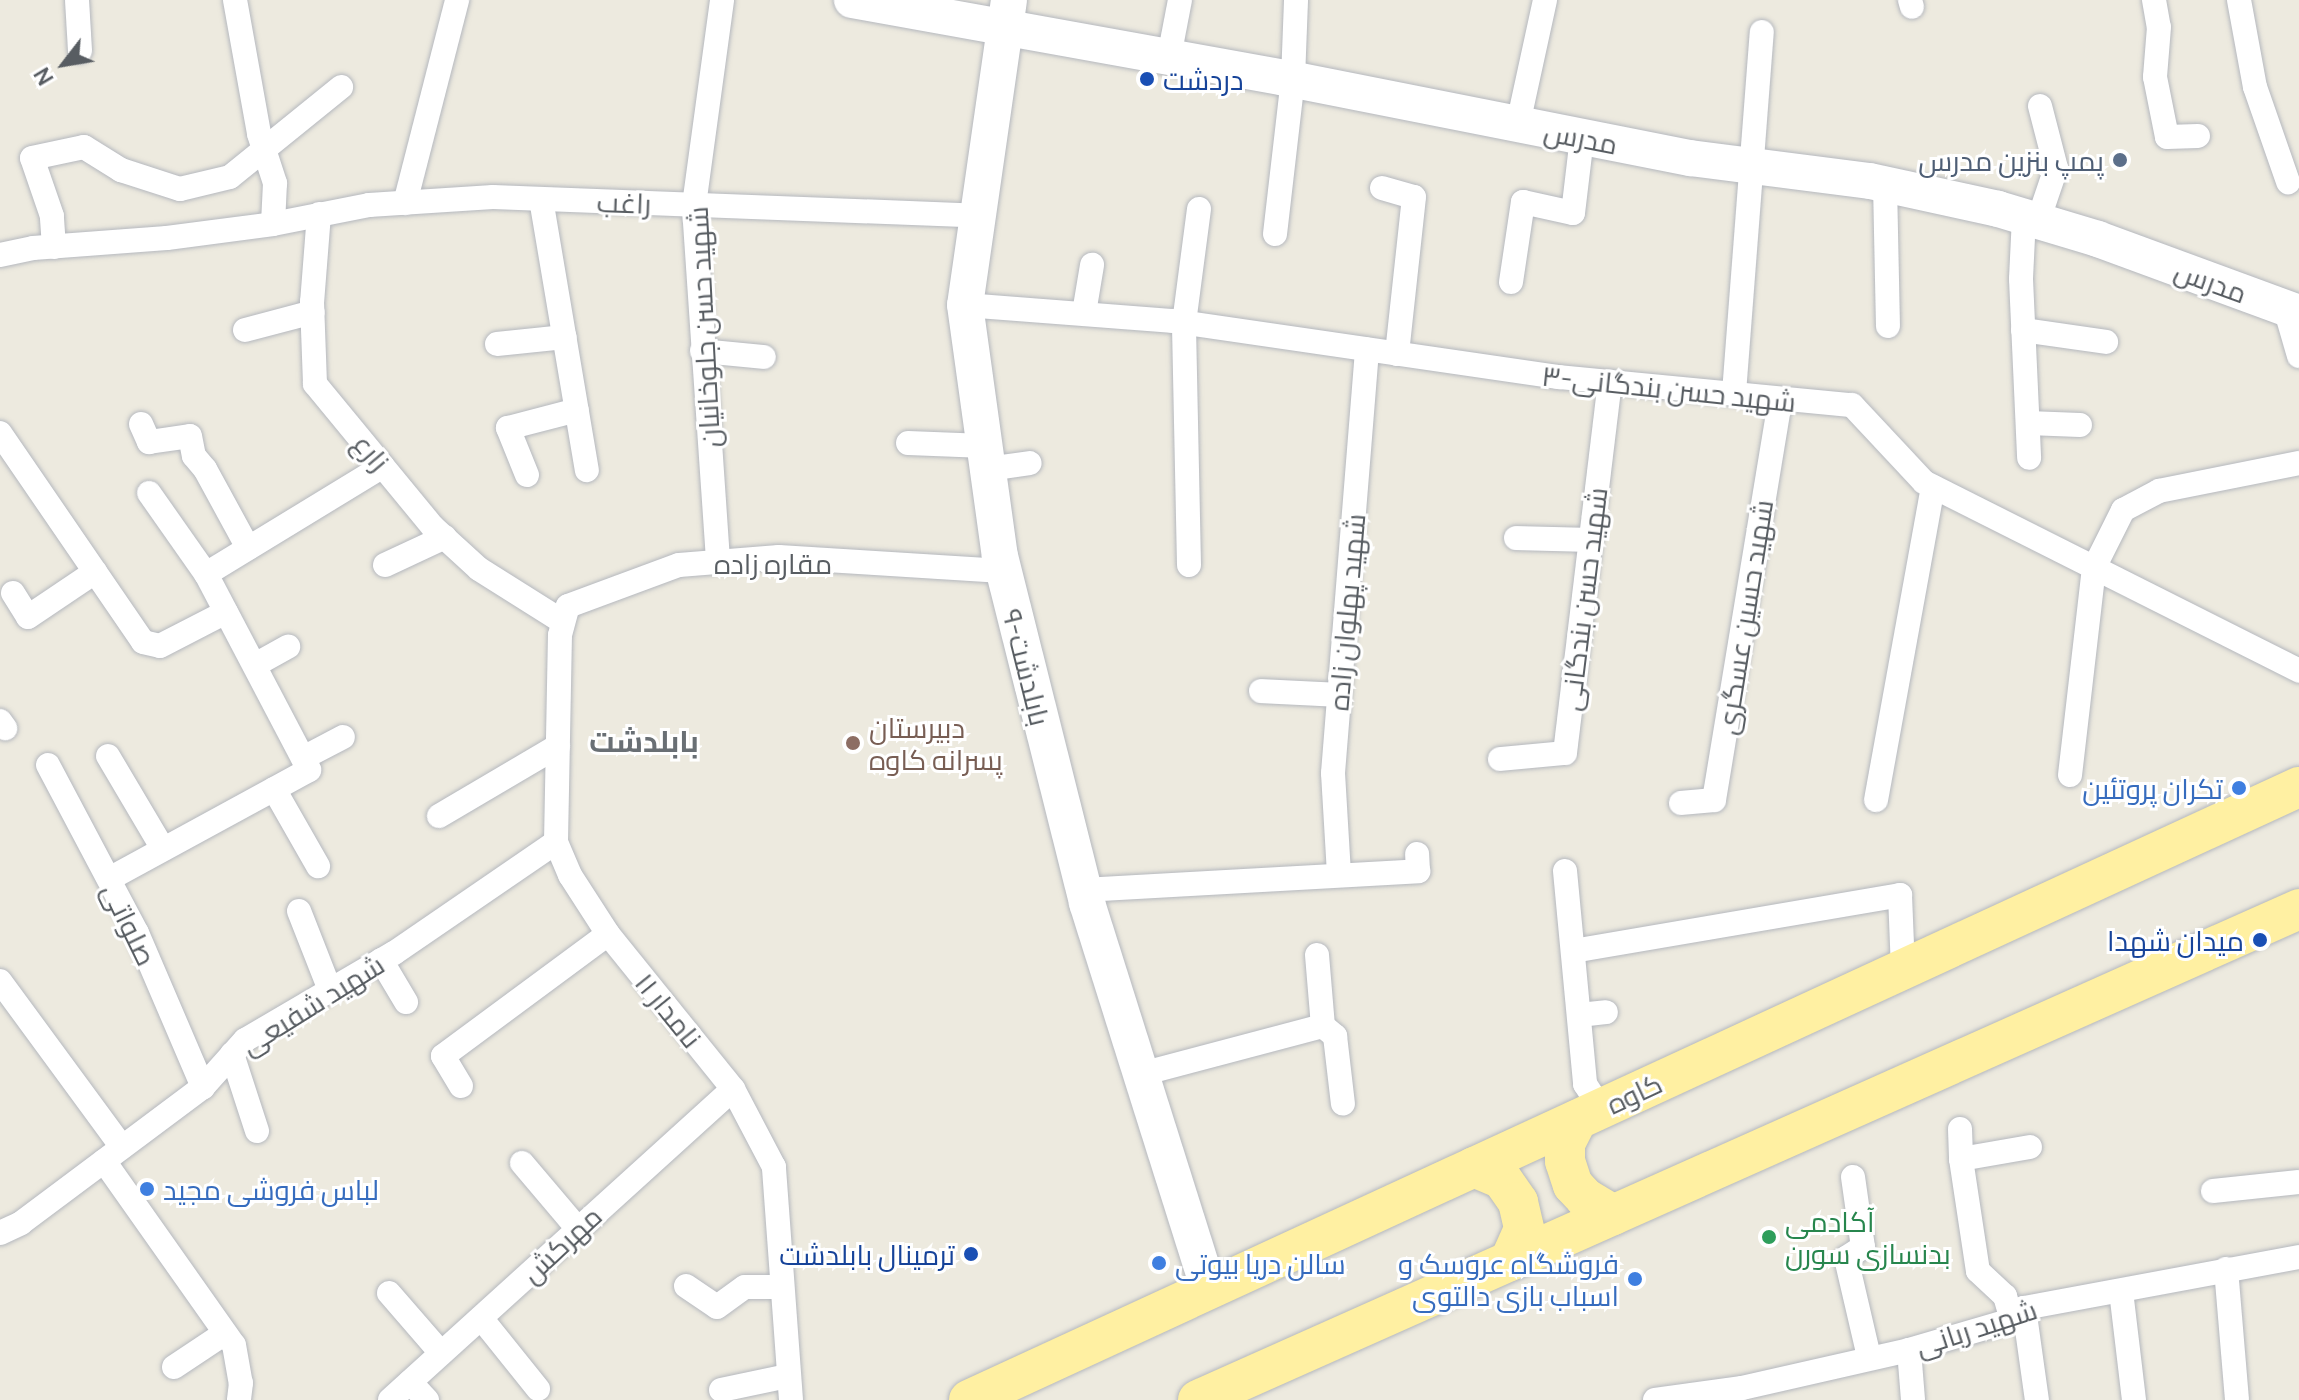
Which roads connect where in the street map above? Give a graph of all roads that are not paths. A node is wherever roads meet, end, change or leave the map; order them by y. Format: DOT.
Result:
graph roads {
  1 [pos="77,0"];
  2 [pos="235,0"];
  3 [pos="457,0"];
  4 [pos="722,0"];
  5 [pos="852,0"];
  6 [pos="1180,0"];
  7 [pos="1296,0"];
  8 [pos="1545,0"];
  9 [pos="2154,0"];
  10 [pos="2239,0"];
  11 [pos="1007,14"];
  12 [pos="1762,32"];
  13 [pos="80,51"];
  14 [pos="1169,57"];
  15 [pos="1293,79"];
  16 [pos="341,87"];
  17 [pos="2040,106"];
  18 [pos="1518,124"];
  19 [pos="2198,136"];
  20 [pos="1582,137"];
  21 [pos="265,151"];
  22 [pos="1751,166"];
  23 [pos="2288,182"];
  24 [pos="1885,184"];
  25 [pos="1382,188"];
  26 [pos="541,199"];
  27 [pos="405,203"];
  28 [pos="694,205"];
  29 [pos="1199,209"];
  30 [pos="319,214"];
  31 [pos="978,216"];
  32 [pos="2031,219"];
  33 [pos="273,224"];
  34 [pos="1275,234"];
  35 [pos="54,247"];
  36 [pos="0,255"];
  37 [pos="1092,265"];
  38 [pos="1511,282"];
  39 [pos="965,305"];
  40 [pos="2292,310"];
  41 [pos="313,312"];
  42 [pos="1084,313"];
  43 [pos="1184,323"];
  44 [pos="1888,326"];
  45 [pos="245,330"];
  46 [pos="2023,330"];
  47 [pos="565,337"];
  48 [pos="2106,340"];
  49 [pos="497,344"];
  50 [pos="1367,349"];
  51 [pos="702,351"];
  52 [pos="1397,354"];
  53 [pos="2299,356"];
  54 [pos="764,357"];
  55 [pos="1610,382"];
  56 [pos="1734,393"];
  57 [pos="1780,401"];
  58 [pos="577,410"];
  59 [pos="2028,423"];
  60 [pos="141,424"];
  61 [pos="2080,425"];
  62 [pos="0,433"];
  63 [pos="908,443"];
  64 [pos="986,458"];
  65 [pos="2029,458"];
  66 [pos="1030,463"];
  67 [pos="2299,463"];
  68 [pos="383,466"];
  69 [pos="587,470"];
  70 [pos="527,475"];
  71 [pos="1933,487"];
  72 [pos="149,493"];
  73 [pos="445,537"];
  74 [pos="1516,538"];
  75 [pos="1590,540"];
  76 [pos="248,548"];
  77 [pos="718,560"];
  78 [pos="385,565"];
  79 [pos="1189,565"];
  80 [pos="2094,568"];
  81 [pos="1003,571"];
  82 [pos="95,572"];
  83 [pos="206,574"];
  84 [pos="13,593"];
  85 [pos="226,612"];
  86 [pos="563,622"];
  87 [pos="288,647"];
  88 [pos="255,665"];
  89 [pos="2299,671"];
  90 [pos="1261,691"];
  91 [pos="1339,695"];
  92 [pos="343,737"];
  93 [pos="558,746"];
  94 [pos="108,756"];
  95 [pos="1500,759"];
  96 [pos="306,764"];
  97 [pos="48,765"];
  98 [pos="2070,775"];
  99 [pos="2299,787"];
  100 [pos="274,789"];
  101 [pos="1876,800"];
  102 [pos="1681,803"];
  103 [pos="439,816"];
  104 [pos="556,842"];
  105 [pos="163,849"];
  106 [pos="1417,854"];
  107 [pos="318,866"];
  108 [pos="1565,871"];
  109 [pos="1339,874"];
  110 [pos="109,879"];
  111 [pos="1083,890"];
  112 [pos="2299,909"];
  113 [pos="299,911"];
  114 [pos="608,934"];
  115 [pos="1573,951"];
  116 [pos="1317,955"];
  117 [pos="381,960"];
  118 [pos="1903,969"];
  119 [pos="0,981"];
  120 [pos="330,990"];
  121 [pos="406,1002"];
  122 [pos="1606,1012"];
  123 [pos="1579,1015"];
  124 [pos="1323,1026"];
  125 [pos="232,1054"];
  126 [pos="1141,1074"];
  127 [pos="461,1086"];
  128 [pos="203,1087"];
  129 [pos="733,1089"];
  130 [pos="1343,1104"];
  131 [pos="1589,1114"];
  132 [pos="1960,1129"];
  133 [pos="257,1131"];
  134 [pos="2030,1147"];
  135 [pos="113,1154"];
  136 [pos="1961,1159"];
  137 [pos="522,1163"];
  138 [pos="1474,1167"];
  139 [pos="1853,1177"];
  140 [pos="2299,1182"];
  141 [pos="2213,1191"];
  142 [pos="1613,1215"];
  143 [pos="578,1229"];
  144 [pos="0,1233"];
  145 [pos="2299,1257"];
  146 [pos="1510,1261"];
  147 [pos="2226,1269"];
  148 [pos="686,1286"];
  149 [pos="780,1287"];
  150 [pos="1209,1290"];
  151 [pos="2121,1291"];
  152 [pos="389,1293"];
  153 [pos="2018,1314"];
  154 [pos="481,1318"];
  155 [pos="225,1333"];
  156 [pos="1909,1350"];
  157 [pos="441,1353"];
  158 [pos="1869,1357"];
  159 [pos="174,1367"];
  160 [pos="790,1388"];
  161 [pos="538,1389"];
  162 [pos="1253,1389"];
  163 [pos="721,1390"];
  164 [pos="418,1391"];
  165 [pos="1743,1394"];
  166 [pos="239,1400"];
  167 [pos="390,1400"];
  168 [pos="969,1400"];
  169 [pos="1198,1400"];
  170 [pos="1666,1400"];
  171 [pos="1913,1400"];
  172 [pos="2037,1400"];
  173 [pos="2134,1400"];
  174 [pos="2237,1400"];
  1 -- 13 [label="street"];
  2 -- 21 [label="street"];
  3 -- 27 [label="street"];
  4 -- 28 [label="street, شهید حسن جلوخانیان"];
  5 -- 11 [label="main road, مدرس"];
  6 -- 14 [label="street"];
  7 -- 15 [label="street"];
  8 -- 18 [label="street"];
  9 -- 19 [label="street"];
  10 -- 23 [label="street"];
  11 -- 14 [label="main road, مدرس"];
  11 -- 31 [label="main road, ۹-بابلدشت"];
  12 -- 22 [label="street"];
  14 -- 15 [label="main road, مدرس"];
  15 -- 18 [label="main road, مدرس"];
  15 -- 34 [label="street"];
  16 -- 21 [label="street"];
  17 -- 32 [label="street"];
  18 -- 20 [label="main road, مدرس"];
  20 -- 22 [label="main road, مدرس"];
  20 -- 38 [label="street"];
  21 -- 33 [label="street"];
  21 -- 35 [label="street"];
  22 -- 24 [label="main road, مدرس"];
  22 -- 56 [label="street"];
  24 -- 32 [label="main road, مدرس"];
  24 -- 44 [label="street"];
  25 -- 52 [label="street"];
  26 -- 27 [label="street, راغب"];
  26 -- 28 [label="street, راغب"];
  26 -- 47 [label="street"];
  27 -- 30 [label="street, راغب"];
  28 -- 31 [label="street, راغب"];
  28 -- 51 [label="street, شهید حسن جلوخانیان"];
  29 -- 43 [label="street"];
  30 -- 33 [label="street, راغب"];
  30 -- 41 [label="street, زارع"];
  31 -- 39 [label="main road, ۹-بابلدشت"];
  32 -- 40 [label="main road, مدرس"];
  32 -- 46 [label="street"];
  33 -- 35 [label="street, راغب"];
  35 -- 36 [label="street, راغب"];
  37 -- 42 [label="street"];
  39 -- 42 [label="street, ۳-شهید حسن بندگانی"];
  39 -- 64 [label="main road, ۹-بابلدشت"];
  40 -- 53 [label="street"];
  41 -- 45 [label="street"];
  41 -- 68 [label="street, زارع"];
  42 -- 43 [label="street, ۳-شهید حسن بندگانی"];
  43 -- 50 [label="street, ۳-شهید حسن بندگانی"];
  43 -- 79 [label="street"];
  46 -- 48 [label="street"];
  46 -- 59 [label="street"];
  47 -- 49 [label="street"];
  47 -- 58 [label="street"];
  50 -- 52 [label="street, ۳-شهید حسن بندگانی"];
  50 -- 91 [label="street, شهید پهلوان زاده"];
  51 -- 54 [label="street"];
  51 -- 77 [label="street, شهید حسن جلوخانیان"];
  52 -- 55 [label="street, ۳-شهید حسن بندگانی"];
  55 -- 56 [label="street, ۳-شهید حسن بندگانی"];
  55 -- 75 [label="street, شهید حسن بندگانی"];
  56 -- 57 [label="street, ۳-شهید حسن بندگانی"];
  57 -- 71 [label="street, ۳-شهید حسن بندگانی"];
  57 -- 102 [label="street, شهید حسین عسگری"];
  58 -- 69 [label="street"];
  58 -- 70 [label="street"];
  59 -- 61 [label="street"];
  59 -- 65 [label="street"];
  60 -- 76 [label="street"];
  62 -- 82 [label="street"];
  63 -- 64 [label="street"];
  64 -- 66 [label="street"];
  64 -- 81 [label="main road, ۹-بابلدشت"];
  67 -- 80 [label="street"];
  68 -- 73 [label="street, زارع"];
  68 -- 76 [label="street"];
  71 -- 80 [label="street, ۳-شهید حسن بندگانی"];
  71 -- 101 [label="street"];
  72 -- 83 [label="street"];
  73 -- 78 [label="street"];
  73 -- 86 [label="street, زارع"];
  74 -- 75 [label="street"];
  75 -- 95 [label="street, شهید حسن بندگانی"];
  76 -- 83 [label="street"];
  77 -- 81 [label="street, مقاره زاده"];
  77 -- 86 [label="street, مقاره زاده"];
  80 -- 89 [label="street, ۳-شهید حسن بندگانی"];
  80 -- 98 [label="street"];
  81 -- 111 [label="main road, ۹-بابلدشت"];
  82 -- 84 [label="street"];
  82 -- 85 [label="street"];
  83 -- 85 [label="street"];
  85 -- 88 [label="street"];
  86 -- 93 [label="street, ۱۱ نامدار"];
  87 -- 88 [label="street"];
  88 -- 96 [label="street"];
  90 -- 91 [label="street"];
  91 -- 109 [label="street, شهید پهلوان زاده"];
  92 -- 96 [label="street"];
  93 -- 103 [label="street"];
  93 -- 104 [label="street, ۱۱ نامدار"];
  94 -- 105 [label="street"];
  96 -- 100 [label="street"];
  97 -- 110 [label="street, صلواتی"];
  99 -- 118 [label="main road, کاوه"];
  100 -- 105 [label="street"];
  100 -- 107 [label="street"];
  104 -- 114 [label="street, ۱۱ نامدار"];
  104 -- 117 [label="street, شهید شفیعی"];
  105 -- 110 [label="street"];
  106 -- 109 [label="street"];
  108 -- 115 [label="street"];
  109 -- 111 [label="street"];
  110 -- 128 [label="street, صلواتی"];
  111 -- 126 [label="main road, ۹-بابلدشت"];
  112 -- 142 [label="main road"];
  113 -- 120 [label="street"];
  114 -- 127 [label="street"];
  114 -- 129 [label="street, ۱۱ نامدار"];
  115 -- 118 [label="street"];
  115 -- 123 [label="street"];
  116 -- 124 [label="street"];
  117 -- 120 [label="street, شهید شفیعی"];
  117 -- 121 [label="street"];
  118 -- 131 [label="main road, کاوه"];
  119 -- 135 [label="street"];
  120 -- 125 [label="street, شهید شفیعی"];
  122 -- 123 [label="street"];
  123 -- 131 [label="street"];
  124 -- 126 [label="street"];
  124 -- 130 [label="street"];
  125 -- 128 [label="street, شهید شفیعی"];
  125 -- 133 [label="street"];
  126 -- 150 [label="main road, ۹-بابلدشت"];
  128 -- 135 [label="street, شهید شفیعی"];
  129 -- 143 [label="street, مهرکش"];
  129 -- 149 [label="street, ۱۱ نامدار"];
  131 -- 138 [label="main road, کاوه"];
  131 -- 142 [label="main road"];
  132 -- 136 [label="street"];
  134 -- 136 [label="street"];
  135 -- 144 [label="street, شهید شفیعی"];
  135 -- 155 [label="street"];
  136 -- 153 [label="street"];
  137 -- 143 [label="street"];
  138 -- 146 [label="main road"];
  138 -- 150 [label="main road, کاوه"];
  139 -- 158 [label="street"];
  140 -- 141 [label="street"];
  142 -- 146 [label="main road"];
  143 -- 154 [label="street, مهرکش"];
  145 -- 147 [label="street, شهید ربانی"];
  146 -- 162 [label="main road"];
  147 -- 151 [label="street, شهید ربانی"];
  147 -- 174 [label="street"];
  148 -- 149 [label="street"];
  149 -- 160 [label="street, ۱۱ نامدار"];
  150 -- 168 [label="main road, کاوه"];
  151 -- 153 [label="street, شهید ربانی"];
  151 -- 173 [label="street"];
  152 -- 157 [label="street"];
  153 -- 156 [label="street, شهید ربانی"];
  153 -- 172 [label="street"];
  154 -- 157 [label="street, مهرکش"];
  154 -- 161 [label="street"];
  155 -- 159 [label="street"];
  155 -- 166 [label="street"];
  156 -- 158 [label="street, شهید ربانی"];
  156 -- 171 [label="street"];
  157 -- 164 [label="street, مهرکش"];
  158 -- 165 [label="street, شهید ربانی"];
  160 -- 163 [label="street"];
  162 -- 169 [label="main road"];
  164 -- 167 [label="street, مهرکش"];
  165 -- 170 [label="street, شهید ربانی"];
}
